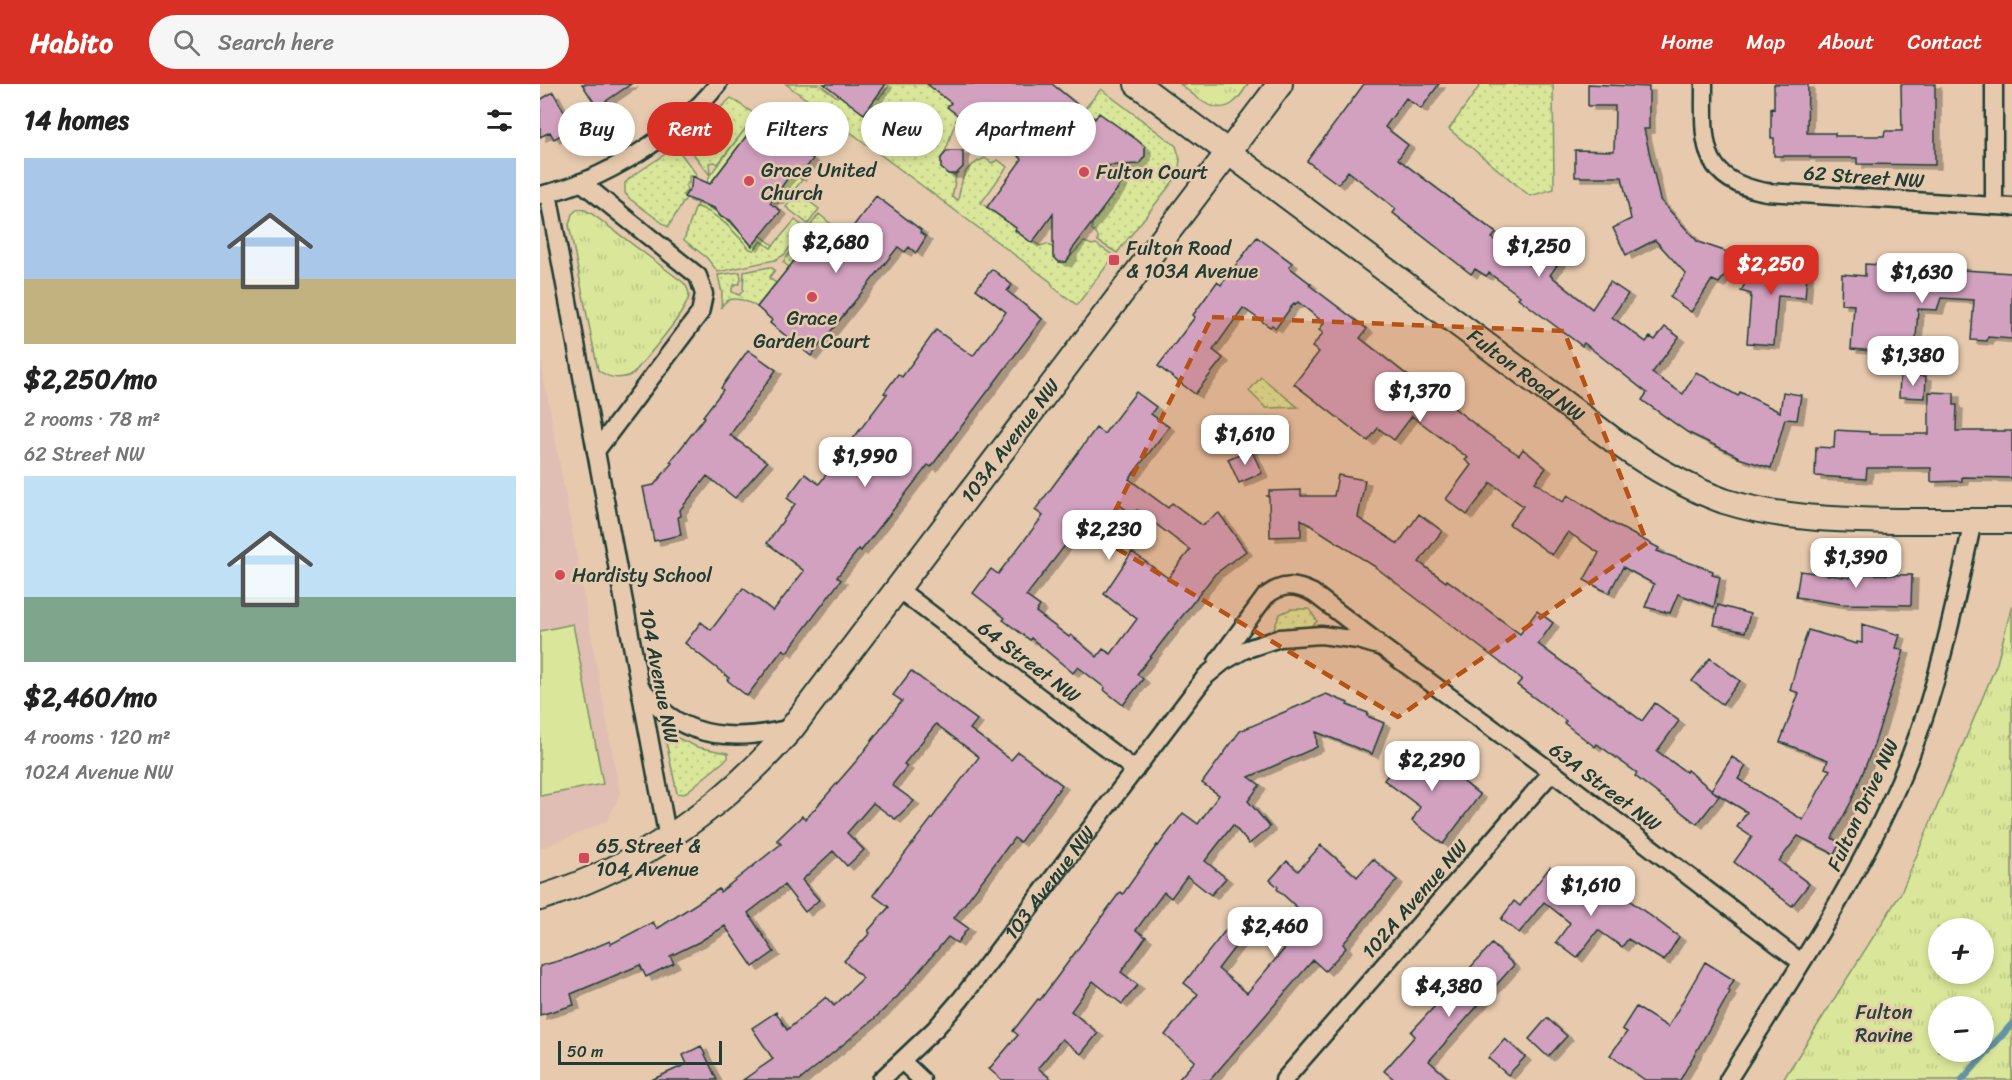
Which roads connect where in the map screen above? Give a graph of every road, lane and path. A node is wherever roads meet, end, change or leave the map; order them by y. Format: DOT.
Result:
graph roads {
  1 [pos="718,84"];
  2 [pos="1137,84"];
  3 [pos="1280,84"];
  4 [pos="1704,84"];
  5 [pos="1994,84"];
  6 [pos="1228,152"];
  7 [pos="581,182"];
  8 [pos="544,194"];
  9 [pos="1994,206"];
  10 [pos="2012,207"];
  11 [pos="596,451"];
  12 [pos="1973,521"];
  13 [pos="2012,521"];
  14 [pos="1286,585"];
  15 [pos="897,588"];
  16 [pos="1300,636"];
  17 [pos="1382,646"];
  18 [pos="1206,676"];
  19 [pos="640,687"];
  20 [pos="792,728"];
  21 [pos="1135,770"];
  22 [pos="1552,772"];
  23 [pos="668,839"];
  24 [pos="540,898"];
  25 [pos="1801,962"];
  26 [pos="903,1062"];
  27 [pos="881,1080"];
  28 [pos="922,1080"];
  29 [pos="1284,1080"];
  30 [pos="1728,1080"];
  1 -- 7 [label="street"];
  2 -- 6 [label="street, Fulton Road NW"];
  3 -- 6 [label="street"];
  4 -- 9 [label="street, 62 Street NW"];
  5 -- 9 [label="street"];
  6 -- 12 [label="street, Fulton Road NW"];
  6 -- 15 [label="street, 103A Avenue NW"];
  7 -- 8 [label="street"];
  7 -- 11 [label="street"];
  8 -- 11 [label="street, 104 Avenue NW"];
  9 -- 10 [label="street, 62 Street NW"];
  11 -- 19 [label="street, 104 Avenue NW"];
  12 -- 13 [label="street, Fulton Road NW"];
  12 -- 25 [label="street, Fulton Drive NW"];
  14 -- 17 [label="street, 63A Street NW"];
  14 -- 18 [label="street, 103 Avenue NW"];
  15 -- 20 [label="street, 103A Avenue NW"];
  15 -- 21 [label="street, 64 Street NW"];
  16 -- 17 [label="street, 63A Street NW"];
  16 -- 18 [label="street, 103 Avenue NW"];
  17 -- 22 [label="street, 63A Street NW"];
  18 -- 21 [label="street, 103 Avenue NW"];
  19 -- 20 [label="street"];
  19 -- 23 [label="street, 104 Avenue NW"];
  20 -- 23 [label="street, 103A Avenue NW"];
  21 -- 26 [label="street, 103 Avenue NW"];
  22 -- 25 [label="street, 63A Street NW"];
  22 -- 29 [label="street, 102A Avenue NW"];
  23 -- 24 [label="street, 103A Avenue NW"];
  25 -- 30 [label="street, Fulton Drive NW"];
  26 -- 27 [label="street, 103 Avenue NW"];
  26 -- 28 [label="street"];
}
